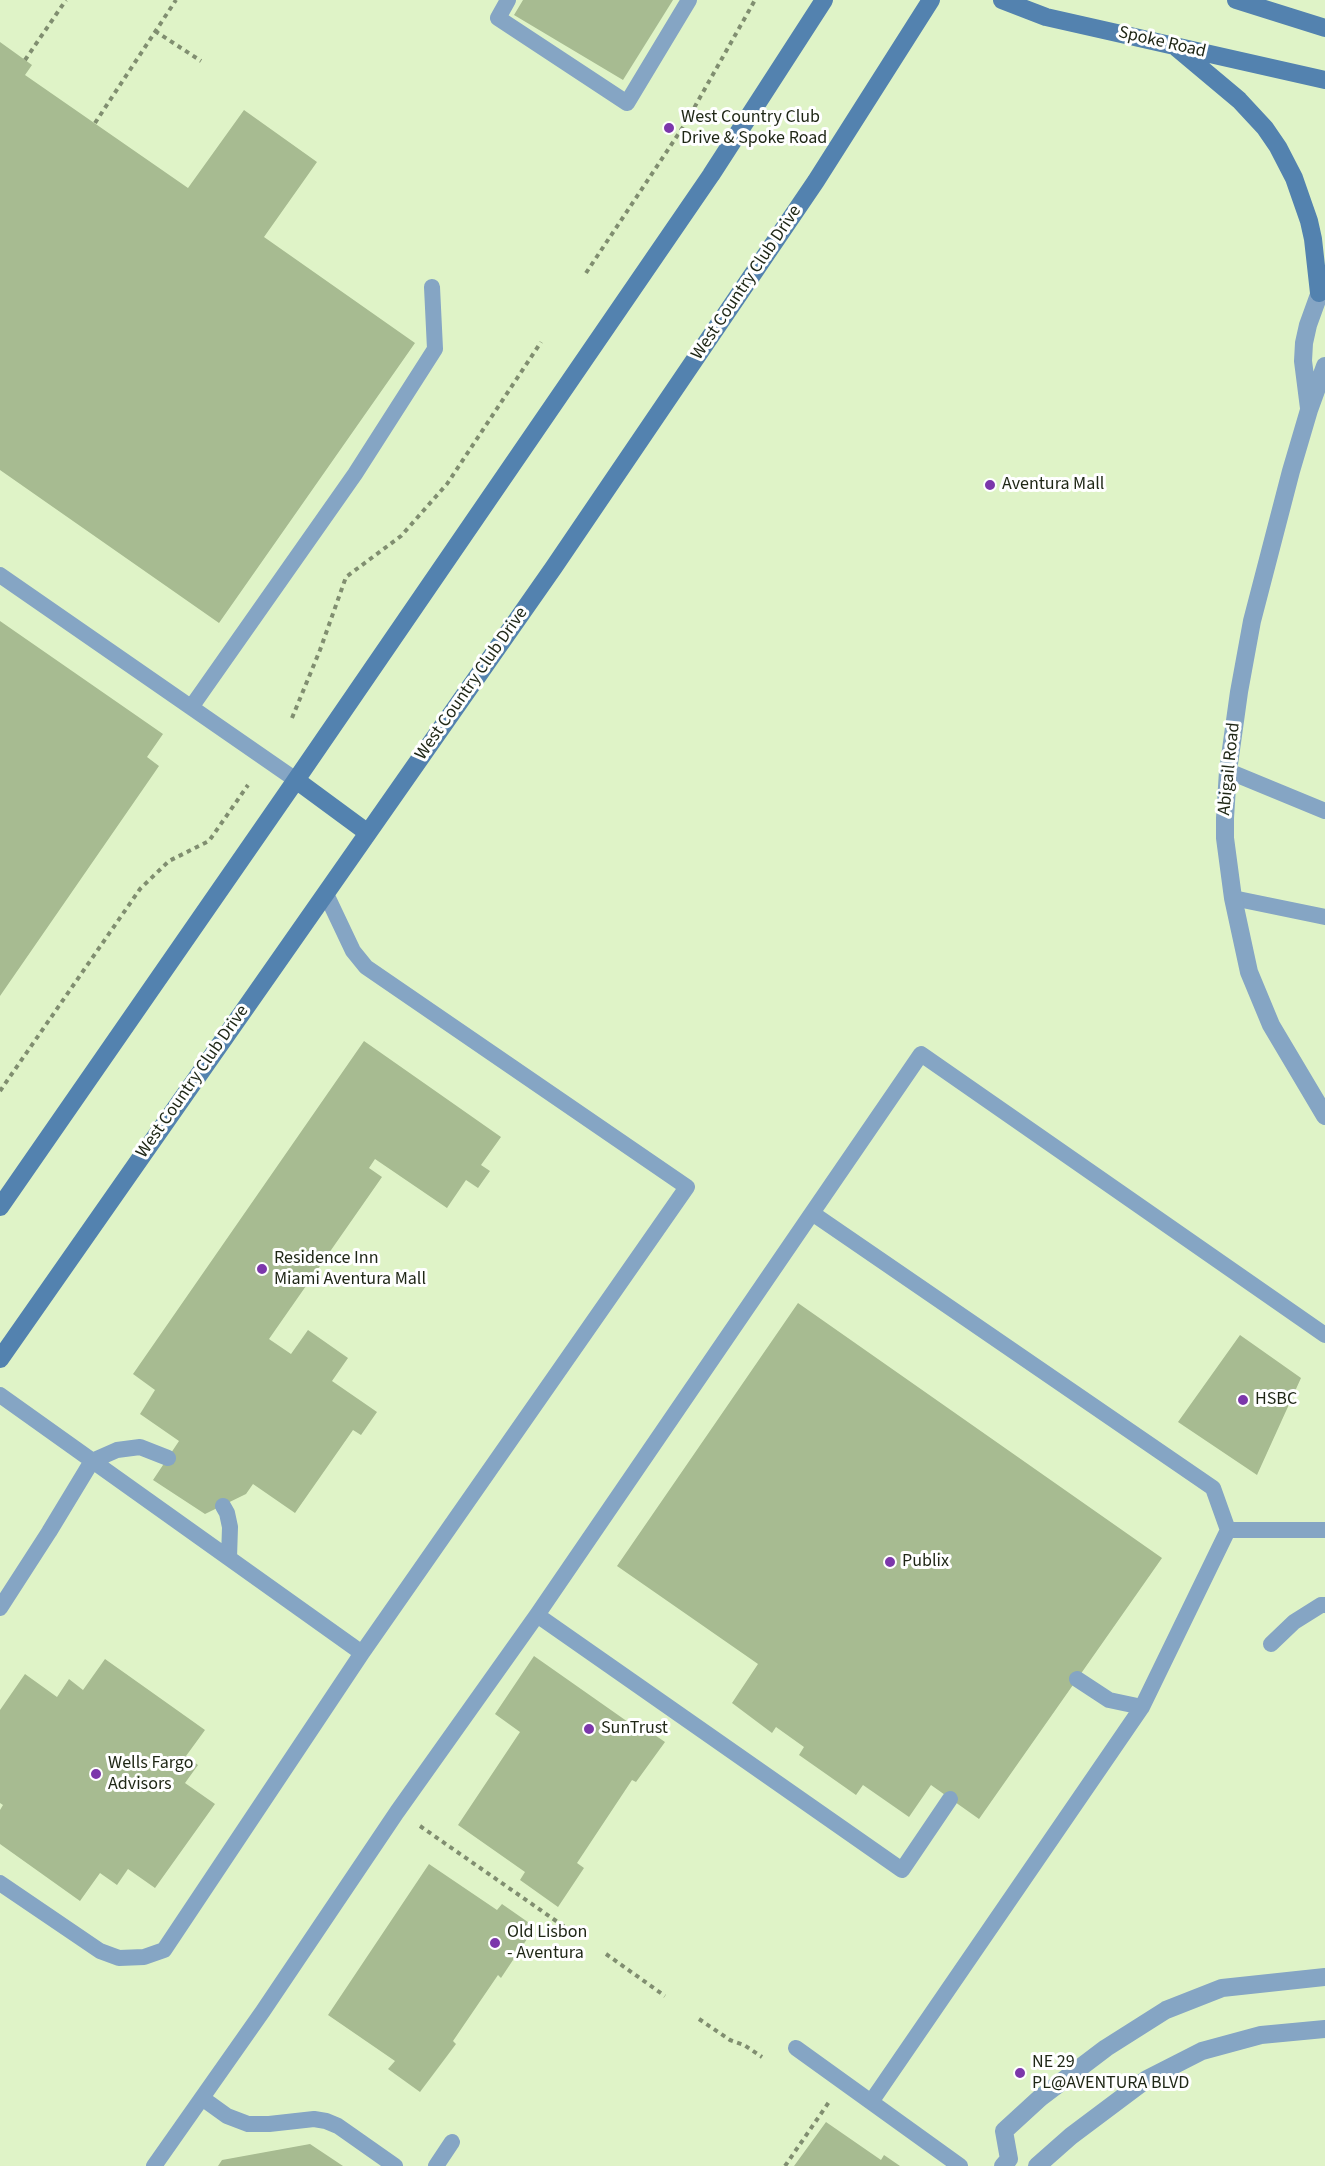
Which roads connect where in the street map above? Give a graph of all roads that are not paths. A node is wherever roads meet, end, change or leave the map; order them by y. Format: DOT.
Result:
graph roads {
  1 [pos="508,0"];
  2 [pos="689,0"];
  3 [pos="824,0"];
  4 [pos="931,0"];
  5 [pos="1002,0"];
  6 [pos="1236,0"];
  7 [pos="1325,28"];
  8 [pos="1173,45"];
  9 [pos="1325,80"];
  10 [pos="1322,285"];
  11 [pos="432,286"];
  12 [pos="1324,374"];
  13 [pos="1309,410"];
  14 [pos="0,575"];
  15 [pos="192,706"];
  16 [pos="1228,771"];
  17 [pos="296,780"];
  18 [pos="1325,812"];
  19 [pos="368,833"];
  20 [pos="326,894"];
  21 [pos="1233,898"];
  22 [pos="1325,917"];
  23 [pos="1325,1116"];
  24 [pos="0,1207"];
  25 [pos="812,1213"];
  26 [pos="1325,1335"];
  27 [pos="0,1359"];
  28 [pos="0,1395"];
  29 [pos="168,1458"];
  30 [pos="92,1461"];
  31 [pos="223,1506"];
  32 [pos="1228,1530"];
  33 [pos="1325,1530"];
  34 [pos="229,1558"];
  35 [pos="1325,1605"];
  36 [pos="0,1608"];
  37 [pos="537,1615"];
  38 [pos="1271,1644"];
  39 [pos="362,1653"];
  40 [pos="1077,1679"];
  41 [pos="1142,1707"];
  42 [pos="950,1798"];
  43 [pos="0,1883"];
  44 [pos="1325,1977"];
  45 [pos="1325,2029"];
  46 [pos="796,2048"];
  47 [pos="202,2098"];
  48 [pos="871,2102"];
  49 [pos="452,2142"];
  50 [pos="1006,2162"];
  51 [pos="154,2166"];
  52 [pos="395,2166"];
  53 [pos="436,2166"];
  54 [pos="960,2166"];
  55 [pos="1032,2166"];
  56 [pos="1036,2166"];
  1 -- 2 [label="lane"];
  3 -- 17 [label="street"];
  4 -- 19 [label="street, West Country Club Drive"];
  5 -- 8 [label="street, Spoke Road"];
  6 -- 7 [label="street"];
  8 -- 9 [label="street, Spoke Road"];
  8 -- 10 [label="street"];
  10 -- 13 [label="street, Abigail Road"];
  11 -- 15 [label="lane"];
  12 -- 13 [label="street, Abigail Road"];
  13 -- 16 [label="street, Abigail Road"];
  14 -- 15 [label="lane"];
  15 -- 17 [label="lane"];
  16 -- 18 [label="lane"];
  16 -- 21 [label="street, Abigail Road"];
  17 -- 19 [label="street"];
  17 -- 24 [label="street"];
  19 -- 20 [label="street, West Country Club Drive"];
  20 -- 27 [label="street, West Country Club Drive"];
  20 -- 39 [label="lane"];
  21 -- 22 [label="lane"];
  21 -- 23 [label="street, Abigail Road"];
  25 -- 26 [label="lane"];
  25 -- 32 [label="lane"];
  25 -- 37 [label="lane"];
  28 -- 30 [label="lane"];
  29 -- 30 [label="lane"];
  30 -- 34 [label="lane"];
  30 -- 36 [label="lane"];
  31 -- 34 [label="lane"];
  32 -- 33 [label="lane"];
  32 -- 41 [label="lane"];
  34 -- 39 [label="lane"];
  35 -- 38 [label="lane"];
  37 -- 42 [label="lane"];
  37 -- 47 [label="lane"];
  39 -- 43 [label="lane"];
  40 -- 41 [label="lane"];
  41 -- 48 [label="lane"];
  44 -- 50 [label="street"];
  45 -- 56 [label="street"];
  46 -- 48 [label="lane"];
  47 -- 51 [label="lane"];
  47 -- 52 [label="lane"];
  48 -- 54 [label="lane"];
  49 -- 53 [label="lane"];
  50 -- 55 [label="street"];
}
